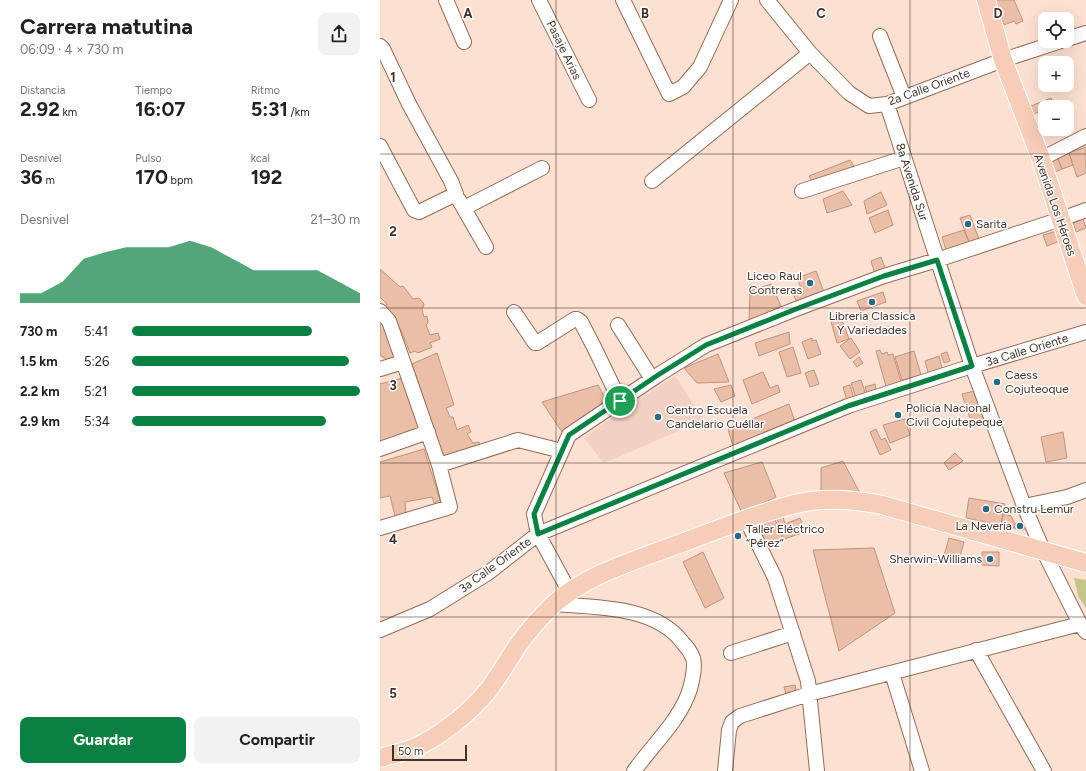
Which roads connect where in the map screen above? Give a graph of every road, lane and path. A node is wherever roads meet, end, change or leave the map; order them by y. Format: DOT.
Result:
graph roads {
  1 [pos="446,0"];
  2 [pos="539,0"];
  3 [pos="623,0"];
  4 [pos="731,0"];
  5 [pos="767,0"];
  6 [pos="986,0"];
  7 [pos="1086,33"];
  8 [pos="880,36"];
  9 [pos="1074,37"];
  10 [pos="464,42"];
  11 [pos="380,46"];
  12 [pos="1040,48"];
  13 [pos="810,53"];
  14 [pos="1003,60"];
  15 [pos="904,97"];
  16 [pos="589,100"];
  17 [pos="887,104"];
  18 [pos="1086,136"];
  19 [pos="380,146"];
  20 [pos="904,158"];
  21 [pos="1041,159"];
  22 [pos="542,168"];
  23 [pos="652,181"];
  24 [pos="802,191"];
  25 [pos="456,194"];
  26 [pos="464,208"];
  27 [pos="1086,210"];
  28 [pos="1061,220"];
  29 [pos="486,247"];
  30 [pos="937,260"];
  31 [pos="1086,296"];
  32 [pos="380,311"];
  33 [pos="514,312"];
  34 [pos="618,326"];
  35 [pos="1086,332"];
  36 [pos="403,362"];
  37 [pos="972,366"];
  38 [pos="380,369"];
  39 [pos="652,379"];
  40 [pos="620,401"];
  41 [pos="428,432"];
  42 [pos="380,449"];
  43 [pos="562,451"];
  44 [pos="439,465"];
  45 [pos="1086,490"];
  46 [pos="1024,506"];
  47 [pos="746,519"];
  48 [pos="380,528"];
  49 [pos="538,534"];
  50 [pos="1043,550"];
  51 [pos="1086,563"];
  52 [pos="569,591"];
  53 [pos="554,604"];
  54 [pos="1083,628"];
  55 [pos="380,630"];
  56 [pos="793,633"];
  57 [pos="976,650"];
  58 [pos="731,652"];
  59 [pos="892,672"];
  60 [pos="809,694"];
  61 [pos="380,758"];
  62 [pos="634,771"];
  63 [pos="725,771"];
  64 [pos="816,771"];
  65 [pos="922,771"];
  66 [pos="1044,771"];
  1 -- 10 [label="street"];
  2 -- 16 [label="street, Pasaje Arias"];
  3 -- 4 [label="street"];
  5 -- 13 [label="street, 2a Calle Oriente"];
  6 -- 14 [label="main road, Avenida Los Héroes"];
  7 -- 9 [label="street"];
  8 -- 15 [label="street"];
  11 -- 25 [label="street"];
  12 -- 14 [label="street, 2a Calle Oriente"];
  13 -- 17 [label="street, 2a Calle Oriente"];
  13 -- 23 [label="street"];
  14 -- 15 [label="street, 2a Calle Oriente"];
  14 -- 21 [label="main road, Avenida Los Héroes"];
  15 -- 17 [label="street, 2a Calle Oriente"];
  17 -- 20 [label="street, 8a Avenida Sur"];
  18 -- 21 [label="street"];
  19 -- 25 [label="street"];
  20 -- 24 [label="street"];
  20 -- 30 [label="street, 8a Avenida Sur"];
  21 -- 28 [label="main road, Avenida Los Héroes"];
  22 -- 26 [label="street"];
  25 -- 26 [label="street"];
  26 -- 29 [label="street"];
  27 -- 28 [label="street"];
  28 -- 30 [label="street"];
  28 -- 31 [label="main road, Avenida Los Héroes"];
  30 -- 37 [label="street, 8a Avenida Sur"];
  30 -- 39 [label="street"];
  32 -- 36 [label="street"];
  33 -- 40 [label="street"];
  34 -- 39 [label="street"];
  35 -- 37 [label="street, 3a Calle Oriente"];
  36 -- 38 [label="street"];
  36 -- 41 [label="street"];
  37 -- 46 [label="street, 8a Avenida Sur"];
  37 -- 49 [label="street, 3a Calle Oriente"];
  39 -- 40 [label="street"];
  40 -- 43 [label="street"];
  41 -- 42 [label="street"];
  41 -- 44 [label="street"];
  43 -- 44 [label="street"];
  43 -- 49 [label="street"];
  44 -- 48 [label="street"];
  45 -- 46 [label="street"];
  46 -- 50 [label="street, 8a Avenida Sur"];
  47 -- 50 [label="main road"];
  47 -- 52 [label="main road"];
  47 -- 56 [label="street"];
  49 -- 52 [label="street"];
  49 -- 55 [label="street, 3a Calle Oriente"];
  50 -- 51 [label="main road"];
  50 -- 54 [label="street, 8a Avenida Sur"];
  52 -- 53 [label="main road"];
  53 -- 61 [label="main road"];
  53 -- 62 [label="street"];
  54 -- 57 [label="street"];
  56 -- 58 [label="street"];
  56 -- 60 [label="street"];
  57 -- 59 [label="street"];
  57 -- 66 [label="street"];
  59 -- 60 [label="street"];
  59 -- 65 [label="street"];
  60 -- 63 [label="street"];
  60 -- 64 [label="street"];
}
